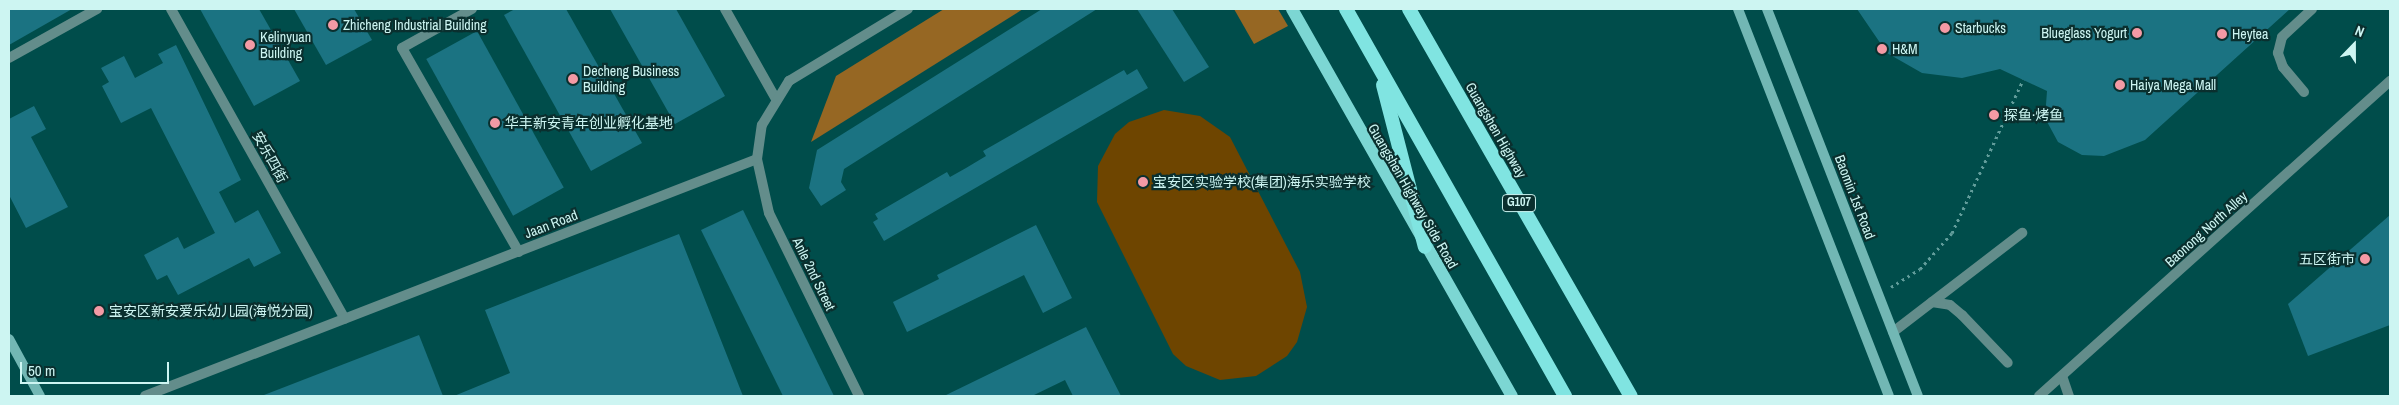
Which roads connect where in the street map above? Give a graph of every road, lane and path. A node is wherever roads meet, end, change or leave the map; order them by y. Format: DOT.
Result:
graph roads {
  1 [pos="97,9"];
  2 [pos="171,9"];
  3 [pos="472,9"];
  4 [pos="725,9"];
  5 [pos="908,9"];
  6 [pos="1292,9"];
  7 [pos="1346,9"];
  8 [pos="1408,9"];
  9 [pos="1738,9"];
  10 [pos="1767,9"];
  11 [pos="2312,9"];
  12 [pos="9,58"];
  13 [pos="1379,67"];
  14 [pos="2023,80"];
  15 [pos="2390,82"];
  16 [pos="2304,92"];
  17 [pos="776,99"];
  18 [pos="757,159"];
  19 [pos="2022,233"];
  20 [pos="1424,246"];
  21 [pos="519,252"];
  22 [pos="1887,289"];
  23 [pos="1932,302"];
  24 [pos="345,319"];
  25 [pos="1893,332"];
  26 [pos="9,339"];
  27 [pos="2008,363"];
  28 [pos="2062,376"];
  29 [pos="40,396"];
  30 [pos="144,396"];
  31 [pos="860,396"];
  32 [pos="1512,396"];
  33 [pos="1564,396"];
  34 [pos="1631,396"];
  35 [pos="1889,396"];
  36 [pos="1918,396"];
  37 [pos="2039,396"];
  38 [pos="2069,396"];
  1 -- 12 [label="street"];
  2 -- 24 [label="street, 安乐四街"];
  3 -- 21 [label="street"];
  4 -- 17 [label="street"];
  5 -- 17 [label="street"];
  6 -- 20 [label="main road, Guangshen Highway Side Road"];
  7 -- 13 [label="highway"];
  8 -- 34 [label="highway, Guangshen Highway / G107"];
  9 -- 35 [label="main road"];
  10 -- 25 [label="main road, Baomin 1st Road"];
  11 -- 16 [label="street"];
  13 -- 20 [label="highway"];
  13 -- 33 [label="highway"];
  14 -- 22 [label="path"];
  15 -- 28 [label="street, Baonong North Alley"];
  17 -- 18 [label="street"];
  18 -- 21 [label="street, Jaan Road"];
  18 -- 31 [label="street, Anle 2nd Street"];
  19 -- 23 [label="street"];
  20 -- 32 [label="main road, Guangshen Highway Side Road"];
  21 -- 24 [label="street, Jaan Road"];
  23 -- 25 [label="street"];
  23 -- 27 [label="street"];
  24 -- 30 [label="street, Jaan Road"];
  25 -- 36 [label="main road, Baomin 1st Road"];
  26 -- 29 [label="main road"];
  28 -- 37 [label="street, Baonong North Alley"];
  28 -- 38 [label="street"];
}
